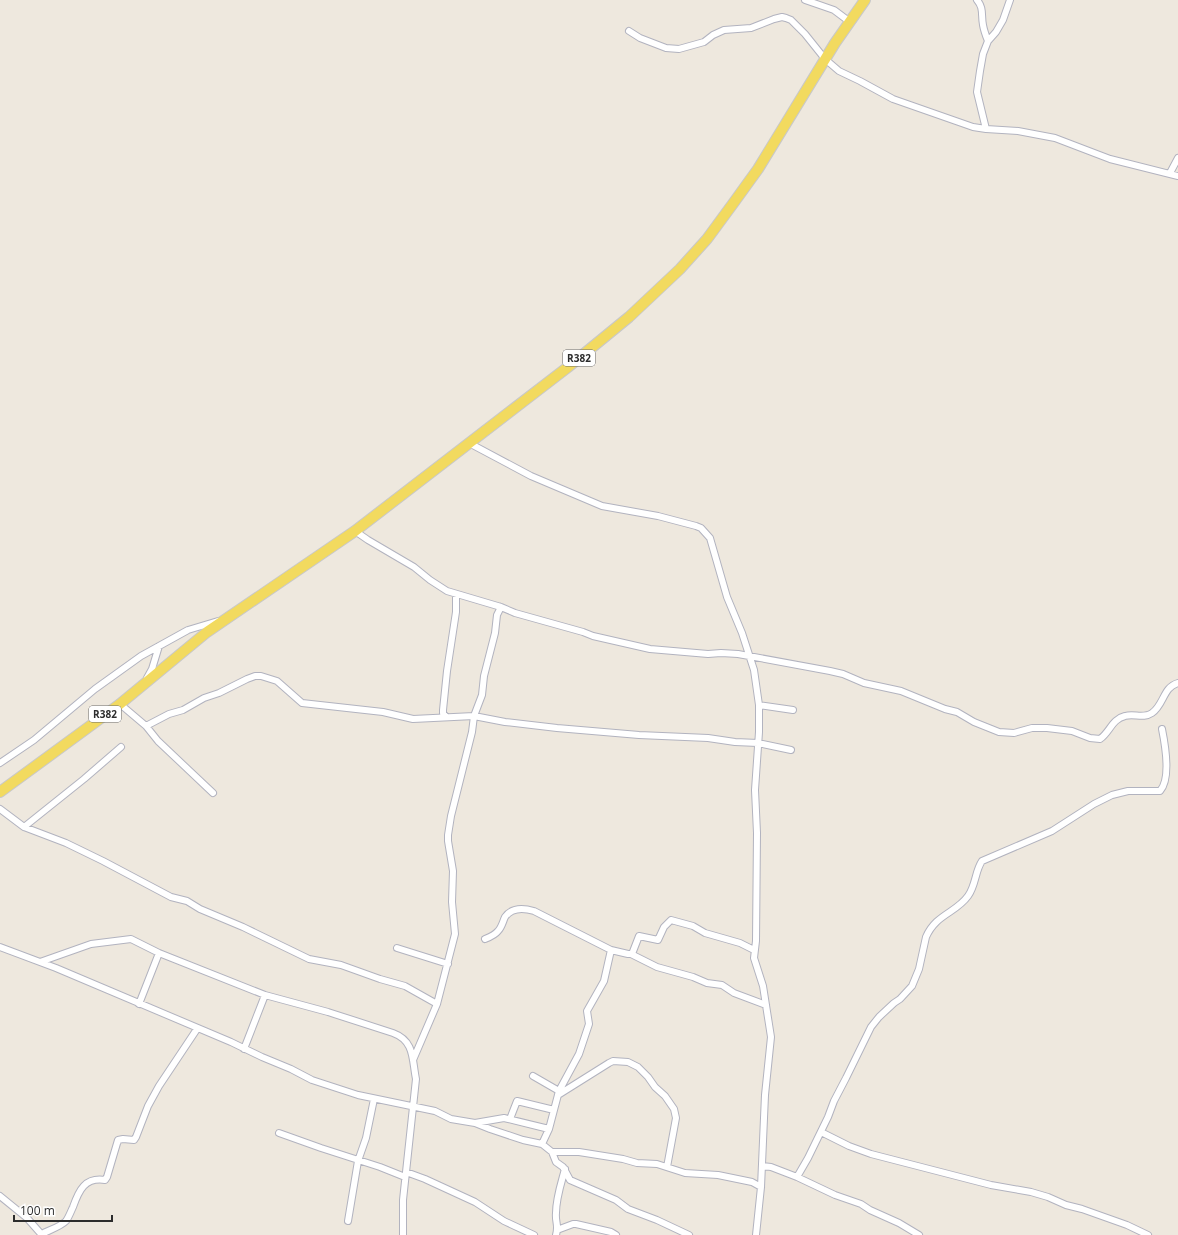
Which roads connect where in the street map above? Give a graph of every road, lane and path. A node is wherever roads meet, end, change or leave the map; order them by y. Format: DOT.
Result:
graph roads {
  1 [pos="804,0"];
  2 [pos="865,0"];
  3 [pos="976,0"];
  4 [pos="1010,0"];
  5 [pos="850,22"];
  6 [pos="629,31"];
  7 [pos="988,41"];
  8 [pos="826,59"];
  9 [pos="986,129"];
  10 [pos="1178,158"];
  11 [pos="1170,173"];
  12 [pos="1178,176"];
  13 [pos="469,442"];
  14 [pos="355,531"];
  15 [pos="456,594"];
  16 [pos="501,607"];
  17 [pos="226,619"];
  18 [pos="159,646"];
  19 [pos="751,657"];
  20 [pos="1178,683"];
  21 [pos="144,685"];
  22 [pos="120,704"];
  23 [pos="759,705"];
  24 [pos="793,710"];
  25 [pos="474,716"];
  26 [pos="446,717"];
  27 [pos="146,726"];
  28 [pos="1162,729"];
  29 [pos="758,743"];
  30 [pos="120,746"];
  31 [pos="791,750"];
  32 [pos="0,763"];
  33 [pos="0,792"];
  34 [pos="213,793"];
  35 [pos="0,809"];
  36 [pos="24,827"];
  37 [pos="485,939"];
  38 [pos="0,947"];
  39 [pos="397,948"];
  40 [pos="611,950"];
  41 [pos="754,950"];
  42 [pos="159,953"];
  43 [pos="631,954"];
  44 [pos="40,962"];
  45 [pos="448,964"];
  46 [pos="265,995"];
  47 [pos="139,1004"];
  48 [pos="438,1004"];
  49 [pos="766,1005"];
  50 [pos="197,1028"];
  51 [pos="244,1049"];
  52 [pos="412,1061"];
  53 [pos="533,1076"];
  54 [pos="558,1093"];
  55 [pos="374,1098"];
  56 [pos="414,1106"];
  57 [pos="554,1110"];
  58 [pos="510,1119"];
  59 [pos="475,1123"];
  60 [pos="549,1129"];
  61 [pos="821,1132"];
  62 [pos="279,1133"];
  63 [pos="542,1144"];
  64 [pos="552,1152"];
  65 [pos="358,1161"];
  66 [pos="762,1166"];
  67 [pos="667,1167"];
  68 [pos="565,1170"];
  69 [pos="405,1175"];
  70 [pos="797,1177"];
  71 [pos="761,1187"];
  72 [pos="0,1196"];
  73 [pos="348,1221"];
  74 [pos="557,1232"];
  75 [pos="42,1235"];
  76 [pos="403,1235"];
  77 [pos="534,1235"];
  78 [pos="616,1235"];
  79 [pos="689,1235"];
  80 [pos="756,1235"];
  81 [pos="919,1235"];
  82 [pos="1148,1235"];
  1 -- 5 [label="street"];
  2 -- 5 [label="main road, R382"];
  3 -- 7 [label="street"];
  4 -- 7 [label="street"];
  5 -- 8 [label="main road, R382"];
  6 -- 8 [label="street"];
  7 -- 9 [label="street"];
  8 -- 9 [label="street"];
  8 -- 13 [label="main road, R382"];
  9 -- 11 [label="street"];
  10 -- 11 [label="street"];
  11 -- 12 [label="street"];
  13 -- 14 [label="main road, R382"];
  13 -- 19 [label="street"];
  14 -- 15 [label="street"];
  14 -- 17 [label="main road, R382"];
  15 -- 16 [label="street"];
  15 -- 26 [label="street"];
  16 -- 19 [label="street"];
  16 -- 25 [label="street"];
  17 -- 18 [label="street"];
  17 -- 21 [label="main road, R382"];
  18 -- 21 [label="street"];
  18 -- 32 [label="street"];
  19 -- 20 [label="street"];
  19 -- 23 [label="street"];
  21 -- 22 [label="main road, R382"];
  22 -- 27 [label="street"];
  22 -- 33 [label="main road, R382"];
  23 -- 24 [label="street"];
  23 -- 29 [label="street"];
  25 -- 26 [label="street"];
  25 -- 29 [label="street"];
  25 -- 45 [label="street"];
  26 -- 27 [label="street"];
  27 -- 34 [label="street"];
  28 -- 61 [label="street"];
  29 -- 31 [label="street"];
  29 -- 41 [label="street"];
  30 -- 36 [label="street"];
  35 -- 36 [label="street"];
  36 -- 48 [label="street"];
  37 -- 40 [label="street"];
  38 -- 44 [label="street"];
  39 -- 45 [label="street"];
  40 -- 43 [label="street"];
  40 -- 54 [label="street"];
  41 -- 43 [label="street"];
  41 -- 49 [label="street"];
  42 -- 44 [label="street"];
  42 -- 46 [label="street"];
  42 -- 47 [label="street"];
  43 -- 49 [label="street"];
  44 -- 47 [label="street"];
  45 -- 48 [label="street"];
  46 -- 51 [label="street"];
  46 -- 52 [label="street"];
  47 -- 50 [label="street"];
  48 -- 52 [label="street"];
  49 -- 66 [label="street"];
  50 -- 51 [label="street"];
  50 -- 75 [label="street"];
  51 -- 55 [label="street"];
  52 -- 56 [label="street"];
  53 -- 54 [label="street"];
  54 -- 57 [label="street"];
  54 -- 67 [label="street"];
  55 -- 56 [label="street"];
  55 -- 65 [label="street"];
  56 -- 59 [label="street"];
  56 -- 69 [label="street"];
  57 -- 58 [label="street"];
  57 -- 60 [label="street"];
  58 -- 59 [label="street"];
  58 -- 60 [label="street"];
  59 -- 63 [label="street"];
  60 -- 63 [label="street"];
  61 -- 70 [label="street"];
  61 -- 82 [label="street"];
  62 -- 65 [label="street"];
  63 -- 64 [label="street"];
  64 -- 67 [label="street"];
  64 -- 68 [label="street"];
  65 -- 69 [label="street"];
  65 -- 73 [label="street"];
  66 -- 70 [label="street"];
  66 -- 71 [label="street"];
  67 -- 71 [label="street"];
  68 -- 74 [label="street"];
  68 -- 79 [label="street"];
  69 -- 76 [label="street"];
  69 -- 77 [label="street"];
  70 -- 81 [label="street"];
  71 -- 80 [label="street"];
  72 -- 75 [label="street"];
  74 -- 78 [label="street"];
}
